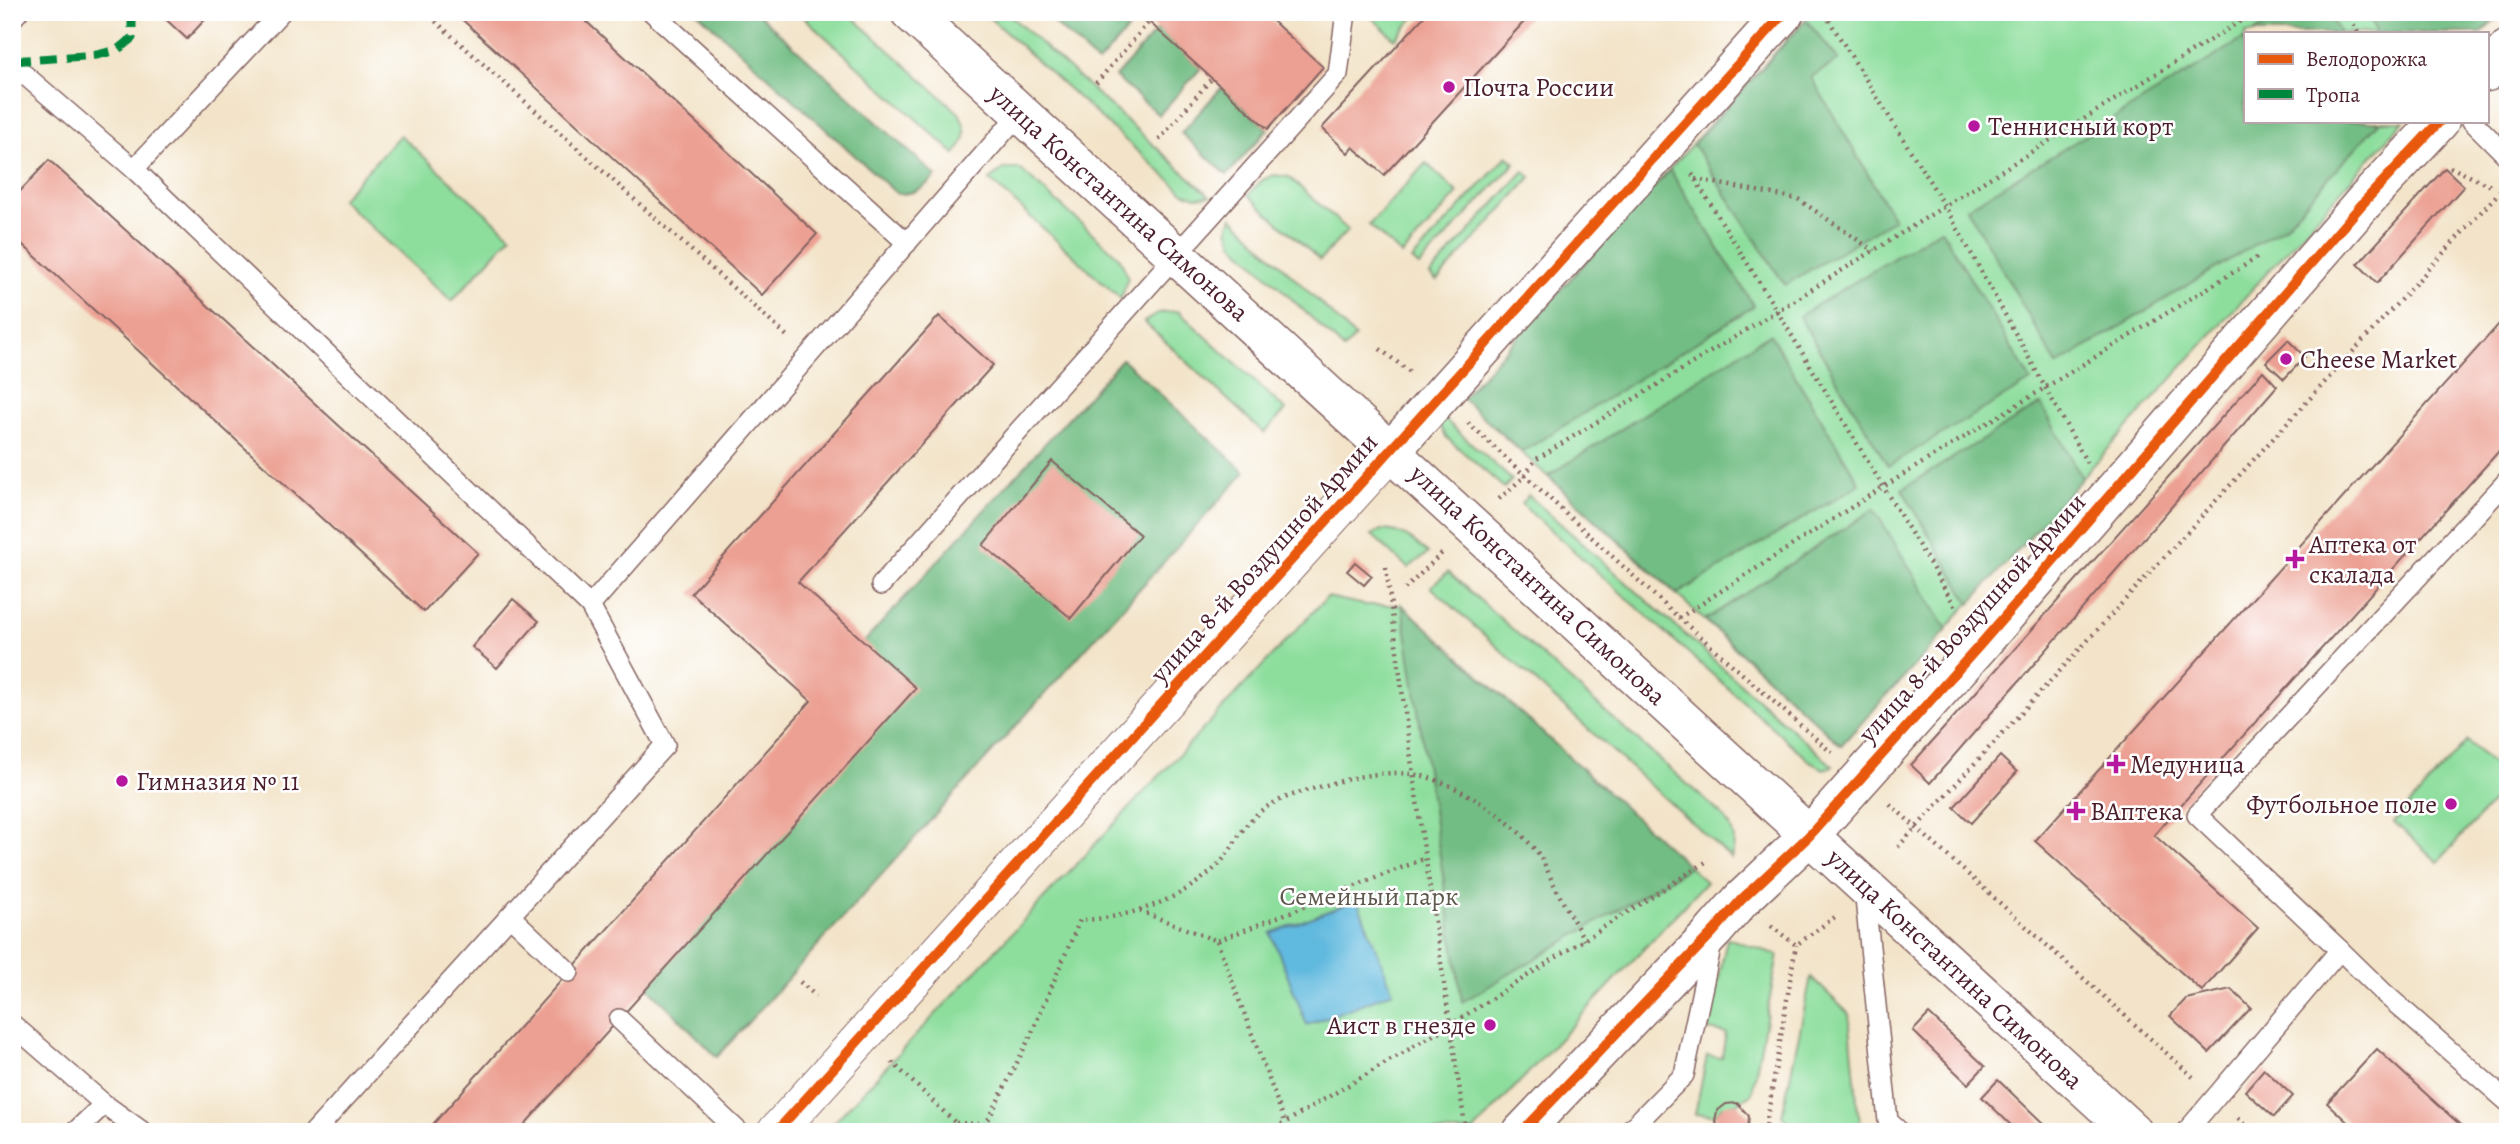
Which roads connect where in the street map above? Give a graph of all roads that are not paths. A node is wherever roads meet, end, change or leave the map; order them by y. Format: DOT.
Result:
graph roads {
  1 [pos="18,12"];
  2 [pos="281,12"];
  3 [pos="652,12"];
  4 [pos="910,12"];
  5 [pos="1346,12"];
  6 [pos="1785,12"];
  7 [pos="12,19"];
  8 [pos="2508,49"];
  9 [pos="12,64"];
  10 [pos="2488,71"];
  11 [pos="1020,113"];
  12 [pos="2439,122"];
  13 [pos="2473,122"];
  14 [pos="2508,157"];
  15 [pos="134,169"];
  16 [pos="907,243"];
  17 [pos="1176,255"];
  18 [pos="1391,451"];
  19 [pos="2508,480"];
  20 [pos="881,585"];
  21 [pos="590,606"];
  22 [pos="1810,835"];
  23 [pos="1863,885"];
  24 [pos="510,916"];
  25 [pos="1714,932"];
  26 [pos="2340,950"];
  27 [pos="569,972"];
  28 [pos="619,1019"];
  29 [pos="12,1024"];
  30 [pos="2508,1102"];
  31 [pos="104,1104"];
  32 [pos="75,1132"];
  33 [pos="143,1132"];
  34 [pos="314,1132"];
  35 [pos="739,1132"];
  36 [pos="776,1132"];
  37 [pos="1522,1132"];
  38 [pos="1628,1132"];
  39 [pos="1900,1132"];
  40 [pos="2133,1132"];
  41 [pos="2186,1132"];
  1 -- 7 [label="lane"];
  2 -- 15 [label="lane"];
  3 -- 16 [label="lane"];
  4 -- 11 [label="street, улица Константина Симонова"];
  5 -- 17 [label="lane"];
  6 -- 18 [label="street, улица 8-й Воздушной Армии"];
  8 -- 10 [label="street"];
  9 -- 15 [label="lane"];
  11 -- 16 [label="lane"];
  11 -- 17 [label="street, улица Константина Симонова"];
  12 -- 22 [label="street, улица 8-й Воздушной Армии"];
  13 -- 14 [label="lane"];
  15 -- 21 [label="lane"];
  16 -- 21 [label="lane"];
  17 -- 18 [label="street, улица Константина Симонова"];
  17 -- 20 [label="lane"];
  18 -- 22 [label="street, улица Константина Симонова"];
  18 -- 36 [label="street, улица 8-й Воздушной Армии"];
  19 -- 26 [label="lane"];
  21 -- 24 [label="lane"];
  22 -- 23 [label="street, улица Константина Симонова"];
  22 -- 25 [label="street, улица 8-й Воздушной Армии"];
  23 -- 39 [label="lane"];
  23 -- 40 [label="street, улица Константина Симонова"];
  24 -- 27 [label="lane"];
  24 -- 34 [label="lane"];
  25 -- 37 [label="street, улица 8-й Воздушной Армии"];
  25 -- 38 [label="lane"];
  26 -- 30 [label="lane"];
  26 -- 41 [label="lane"];
  28 -- 35 [label="lane"];
  29 -- 31 [label="lane"];
  31 -- 32 [label="lane"];
  31 -- 33 [label="lane"];
}
